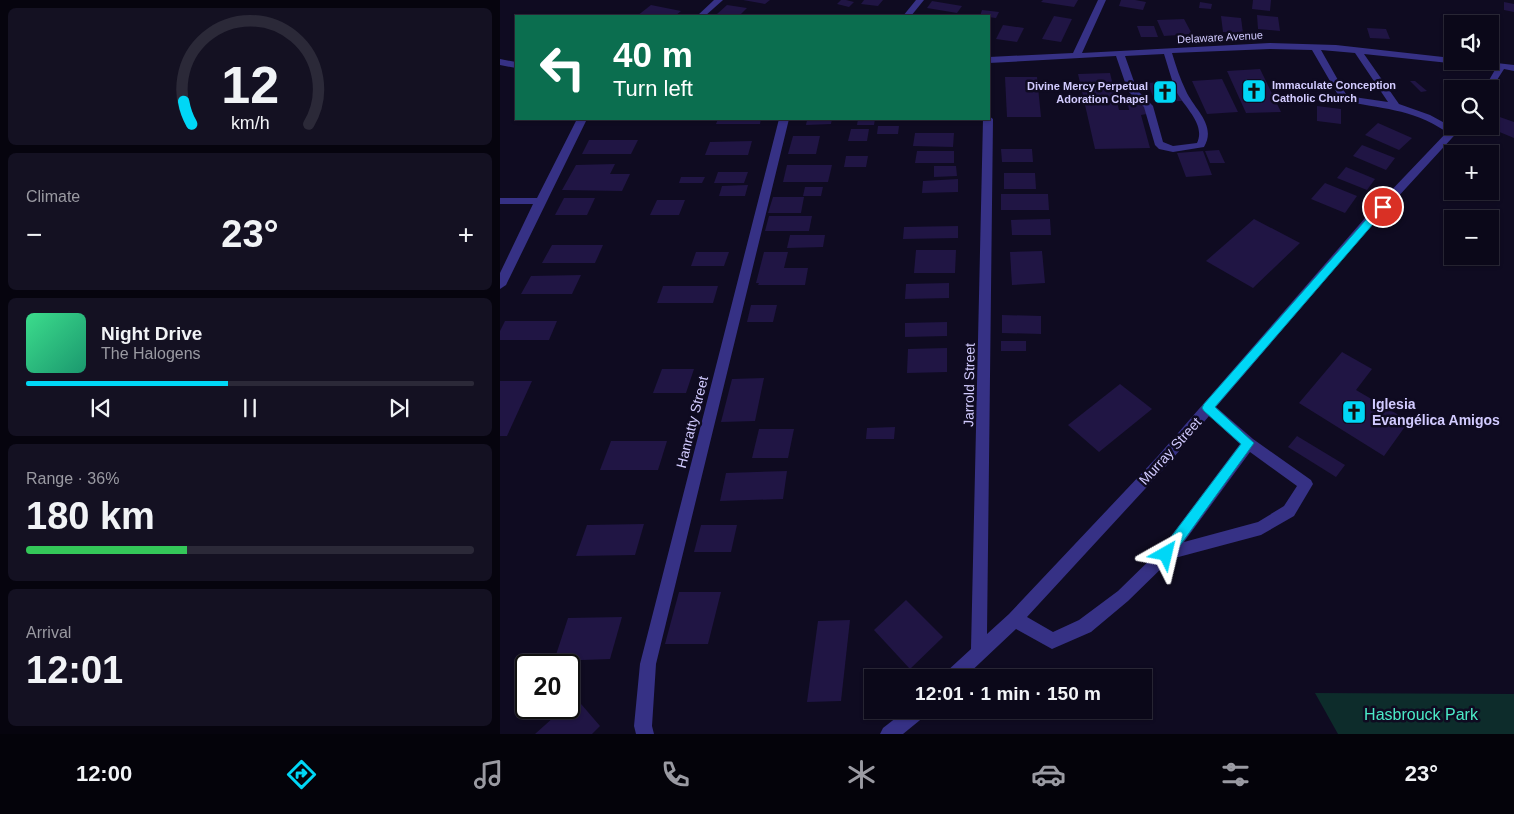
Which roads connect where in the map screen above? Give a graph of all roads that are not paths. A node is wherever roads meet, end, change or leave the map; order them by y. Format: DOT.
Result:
graph roads {
  1 [pos="719,0"];
  2 [pos="920,0"];
  3 [pos="1102,0"];
  4 [pos="702,15"];
  5 [pos="908,15"];
  6 [pos="1315,47"];
  7 [pos="1357,50"];
  8 [pos="1167,51"];
  9 [pos="1120,54"];
  10 [pos="1076,56"];
  11 [pos="990,60"];
  12 [pos="1444,60"];
  13 [pos="500,62"];
  14 [pos="515,65"];
  15 [pos="1501,67"];
  16 [pos="1514,68"];
  17 [pos="1493,80"];
  18 [pos="1395,105"];
  19 [pos="581,120"];
  20 [pos="784,120"];
  21 [pos="988,120"];
  22 [pos="1444,126"];
  23 [pos="1449,135"];
  24 [pos="500,201"];
  25 [pos="540,202"];
  26 [pos="500,286"];
  27 [pos="1208,408"];
  28 [pos="1248,443"];
  29 [pos="1166,554"];
  30 [pos="1015,619"];
  31 [pos="979,651"];
  32 [pos="961,669"];
  33 [pos="908,719"];
  34 [pos="645,734"];
  35 [pos="889,734"];
  1 -- 4 [label="street"];
  2 -- 5 [label="street"];
  3 -- 10 [label="street"];
  6 -- 7 [label="street, Delaware Avenue"];
  6 -- 8 [label="street, Delaware Avenue"];
  6 -- 18 [label="street"];
  7 -- 12 [label="street, Delaware Avenue"];
  7 -- 18 [label="street"];
  8 -- 9 [label="street, Delaware Avenue"];
  8 -- 9 [label="street"];
  9 -- 10 [label="street, Delaware Avenue"];
  10 -- 11 [label="street, Delaware Avenue"];
  13 -- 14 [label="street"];
  15 -- 16 [label="street, Delaware Avenue"];
  15 -- 17 [label="street"];
  18 -- 22 [label="street"];
  19 -- 25 [label="street"];
  20 -- 34 [label="street, Hanratty Street"];
  21 -- 31 [label="street, Jarrold Street"];
  23 -- 27 [label="street, Murray Street"];
  24 -- 25 [label="street"];
  25 -- 26 [label="street"];
  27 -- 28 [label="street"];
  27 -- 30 [label="street, Murray Street"];
  28 -- 29 [label="street"];
  28 -- 29 [label="street"];
  29 -- 30 [label="street"];
  30 -- 31 [label="street, Murray Street"];
  31 -- 32 [label="street, Murray Street"];
  33 -- 35 [label="street"];
}
